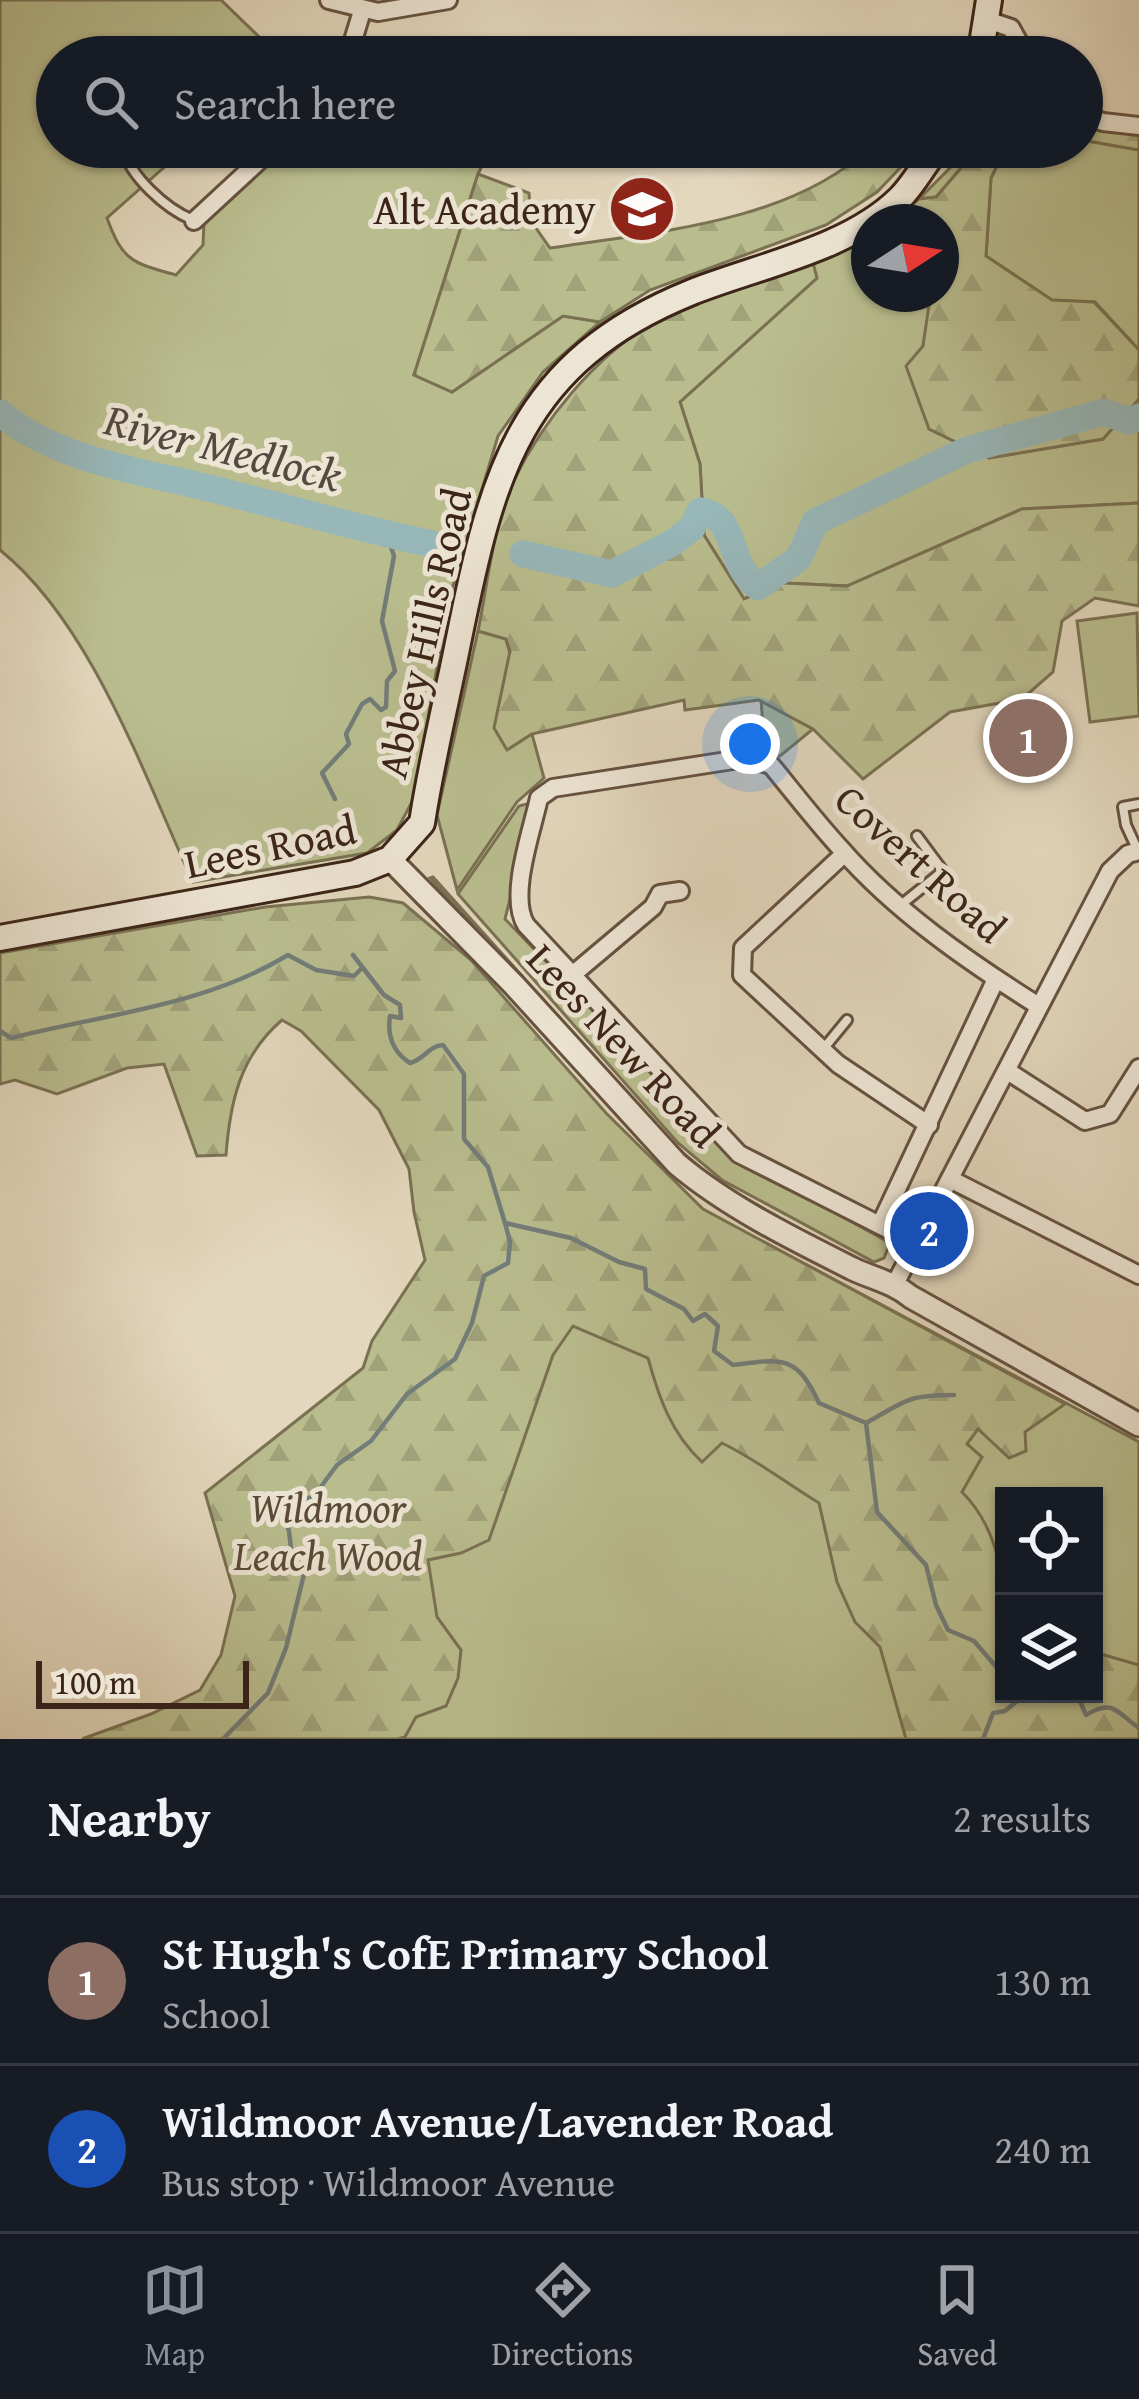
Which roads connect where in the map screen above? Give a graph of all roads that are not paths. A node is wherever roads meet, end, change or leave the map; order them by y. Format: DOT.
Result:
graph roads {
  1 [pos="329,0"];
  2 [pos="448,0"];
  3 [pos="362,10"];
  4 [pos="988,10"];
  5 [pos="354,36"];
  6 [pos="1015,36"];
  7 [pos="1103,122"];
  8 [pos="1139,126"];
  9 [pos="134,168"];
  10 [pos="251,168"];
  11 [pos="922,168"];
  12 [pos="194,221"];
  13 [pos="1139,804"];
  14 [pos="917,836"];
  15 [pos="1139,851"];
  16 [pos="844,854"];
  17 [pos="390,859"];
  18 [pos="680,891"];
  19 [pos="901,905"];
  20 [pos="0,938"];
  21 [pos="571,976"];
  22 [pos="996,980"];
  23 [pos="1037,1005"];
  24 [pos="847,1020"];
  25 [pos="824,1049"];
  26 [pos="1139,1068"];
  27 [pos="1009,1072"];
  28 [pos="929,1125"];
  29 [pos="950,1179"];
  30 [pos="880,1225"];
  31 [pos="915,1243"];
  32 [pos="1139,1275"];
  33 [pos="895,1284"];
  34 [pos="1138,1421"];
  1 -- 3 [label="street"];
  2 -- 3 [label="street"];
  3 -- 5 [label="street"];
  4 -- 6 [label="street"];
  7 -- 8 [label="street"];
  9 -- 12 [label="lane"];
  10 -- 12 [label="street"];
  11 -- 17 [label="main road, Abbey Hills Road"];
  13 -- 15 [label="lane"];
  14 -- 19 [label="lane"];
  15 -- 23 [label="street"];
  16 -- 19 [label="street, Covert Road"];
  16 -- 21 [label="street, Covert Road"];
  16 -- 25 [label="street"];
  17 -- 20 [label="main road, Lees Road"];
  17 -- 33 [label="street, Lees New Road"];
  18 -- 21 [label="street"];
  19 -- 22 [label="street, Covert Road"];
  21 -- 30 [label="street, Covert Road"];
  22 -- 23 [label="street, Covert Road"];
  22 -- 28 [label="street"];
  23 -- 27 [label="street"];
  24 -- 25 [label="lane"];
  25 -- 28 [label="street"];
  26 -- 27 [label="street"];
  27 -- 29 [label="street"];
  28 -- 30 [label="street"];
  29 -- 31 [label="street"];
  29 -- 32 [label="street"];
  30 -- 31 [label="street, Covert Road"];
  31 -- 33 [label="street"];
  33 -- 34 [label="street, Lees New Road"];
}
